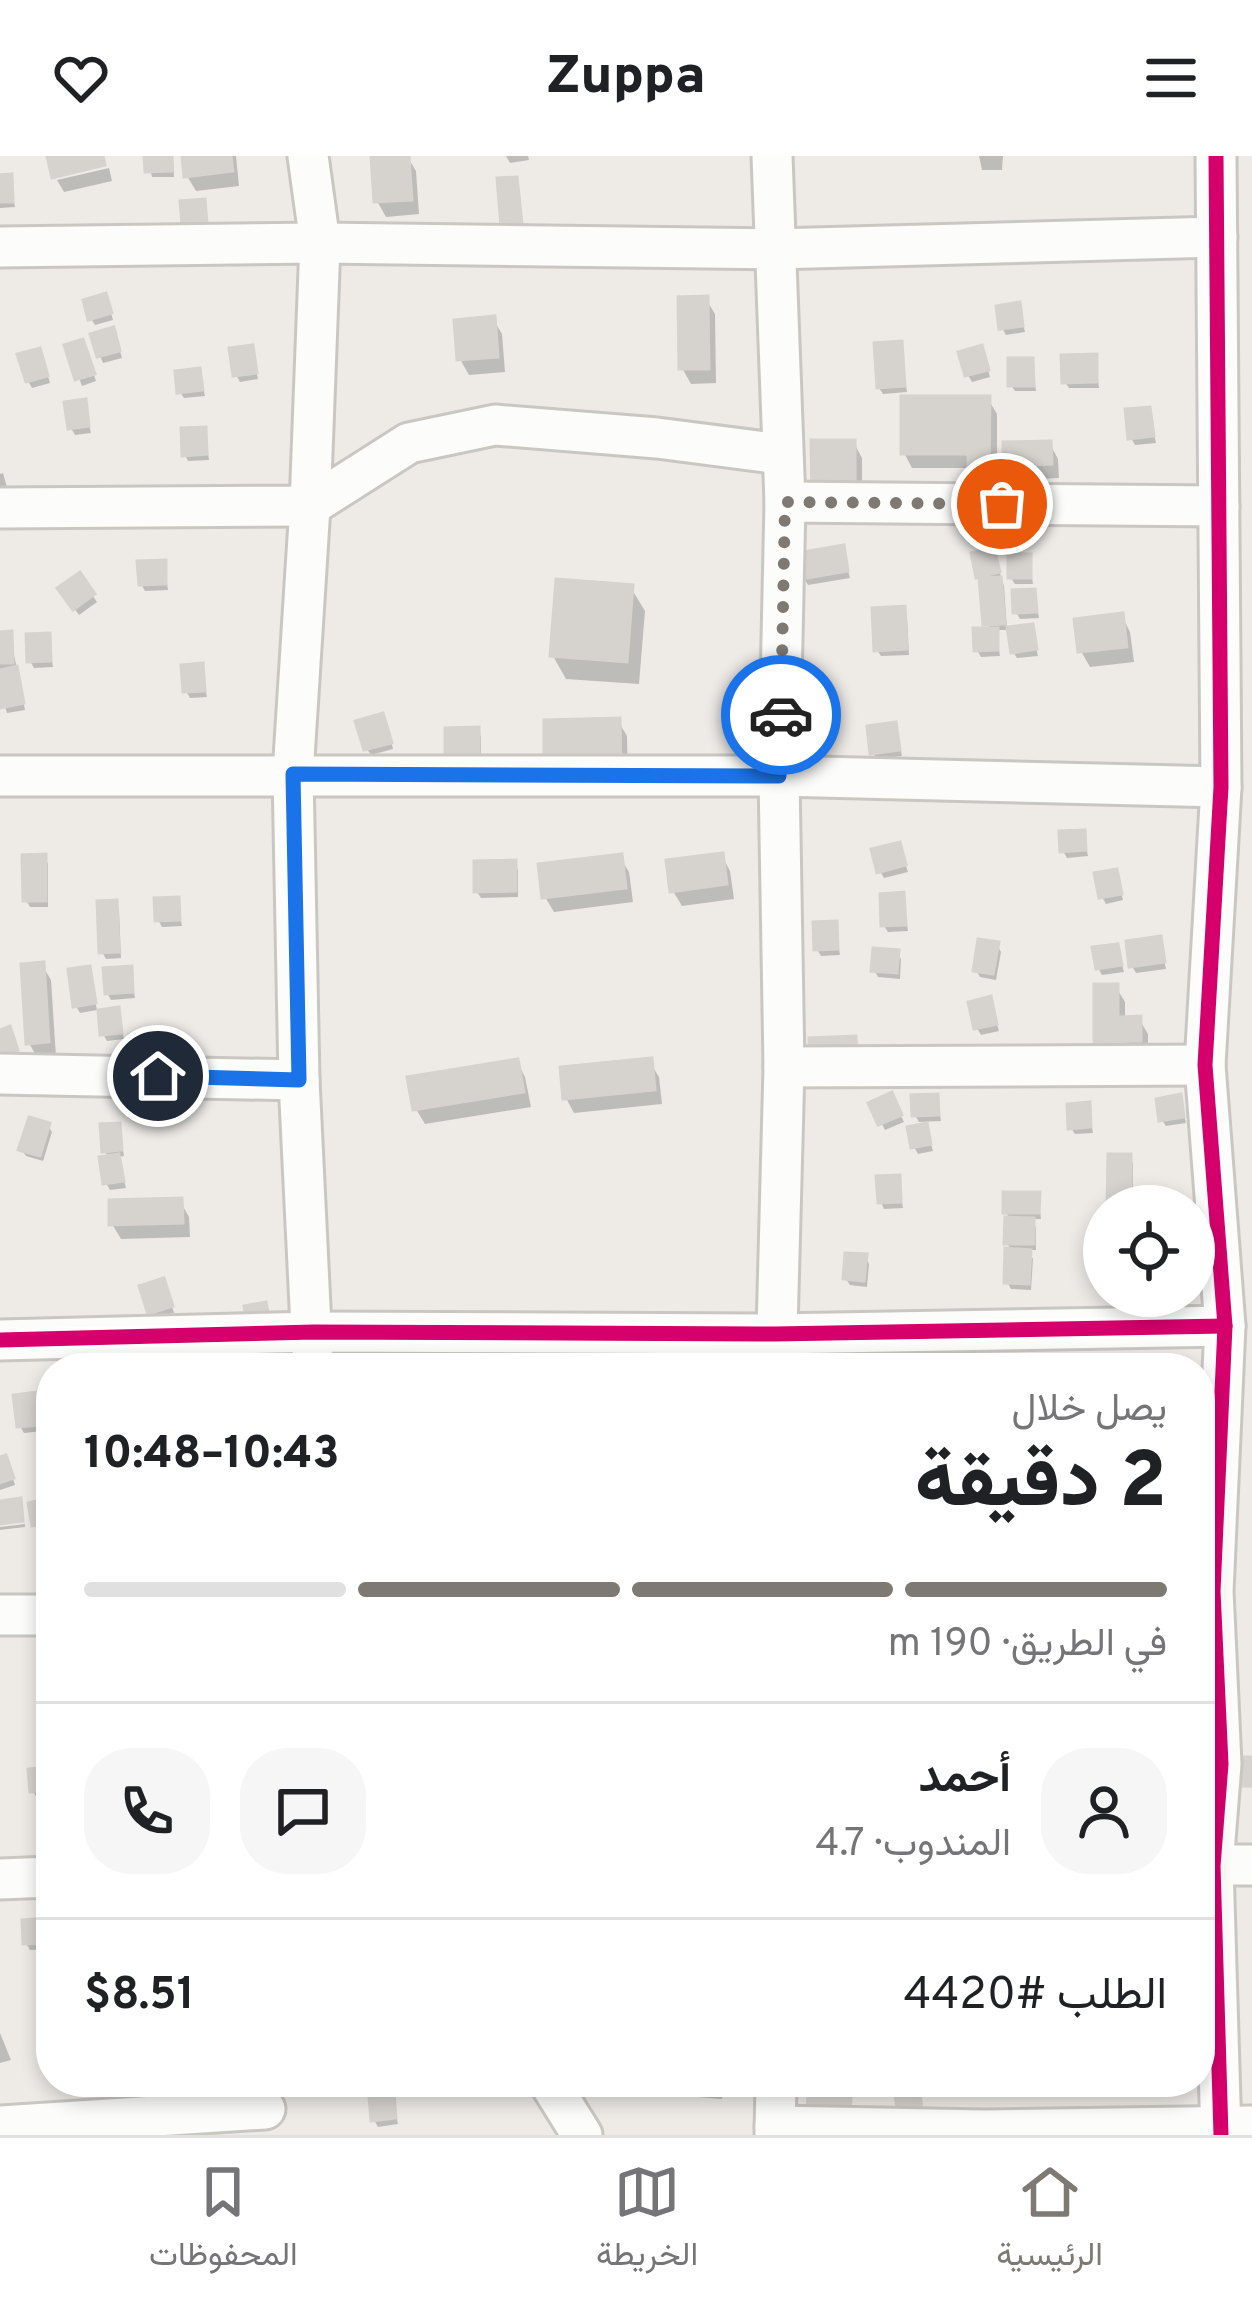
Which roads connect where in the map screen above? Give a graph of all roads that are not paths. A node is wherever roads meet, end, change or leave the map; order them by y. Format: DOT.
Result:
graph roads {
  1 [pos="308,156"];
  2 [pos="772,156"];
  3 [pos="1216,156"];
  4 [pos="1217,237"];
  5 [pos="320,243"];
  6 [pos="0,247"];
  7 [pos="774,249"];
  8 [pos="781,454"];
  9 [pos="785,502"];
  10 [pos="310,506"];
  11 [pos="1219,506"];
  12 [pos="0,508"];
  13 [pos="293,774"];
  14 [pos="0,776"];
  15 [pos="779,776"];
  16 [pos="1221,787"];
  17 [pos="1205,1065"];
  18 [pos="784,1067"];
  19 [pos="0,1074"];
  20 [pos="299,1080"];
  21 [pos="1225,1326"];
  22 [pos="0,1340"];
  23 [pos="314,1350"];
  24 [pos="776,1351"];
  25 [pos="1215,1473"];
  26 [pos="36,1615"];
  27 [pos="0,1616"];
  28 [pos="1215,1690"];
  29 [pos="1222,1865"];
  30 [pos="36,1877"];
  31 [pos="0,1879"];
  32 [pos="558,2097"];
  33 [pos="776,2097"];
  34 [pos="267,2109"];
  35 [pos="0,2126"];
  36 [pos="1231,2129"];
  37 [pos="775,2131"];
  38 [pos="582,2135"];
  1 -- 5 [label="street"];
  2 -- 7 [label="street"];
  3 -- 4 [label="street"];
  4 -- 7 [label="street"];
  4 -- 11 [label="street"];
  5 -- 6 [label="street"];
  5 -- 7 [label="street"];
  5 -- 10 [label="street"];
  7 -- 8 [label="street"];
  8 -- 9 [label="street"];
  8 -- 10 [label="street"];
  9 -- 11 [label="street"];
  9 -- 15 [label="street"];
  10 -- 12 [label="street"];
  10 -- 13 [label="street"];
  11 -- 16 [label="street"];
  13 -- 14 [label="street"];
  13 -- 15 [label="street"];
  13 -- 20 [label="street"];
  15 -- 16 [label="street"];
  15 -- 18 [label="street"];
  16 -- 17 [label="street"];
  17 -- 18 [label="street"];
  17 -- 21 [label="street"];
  18 -- 24 [label="street"];
  19 -- 20 [label="street"];
  20 -- 23 [label="street"];
  21 -- 24 [label="street"];
  21 -- 25 [label="street"];
  22 -- 23 [label="street"];
  23 -- 24 [label="street"];
  26 -- 27 [label="street"];
  28 -- 29 [label="street"];
  29 -- 36 [label="street"];
  30 -- 31 [label="street"];
  32 -- 38 [label="street"];
  33 -- 37 [label="street"];
  34 -- 35 [label="street"];
  36 -- 37 [label="street"];
}
